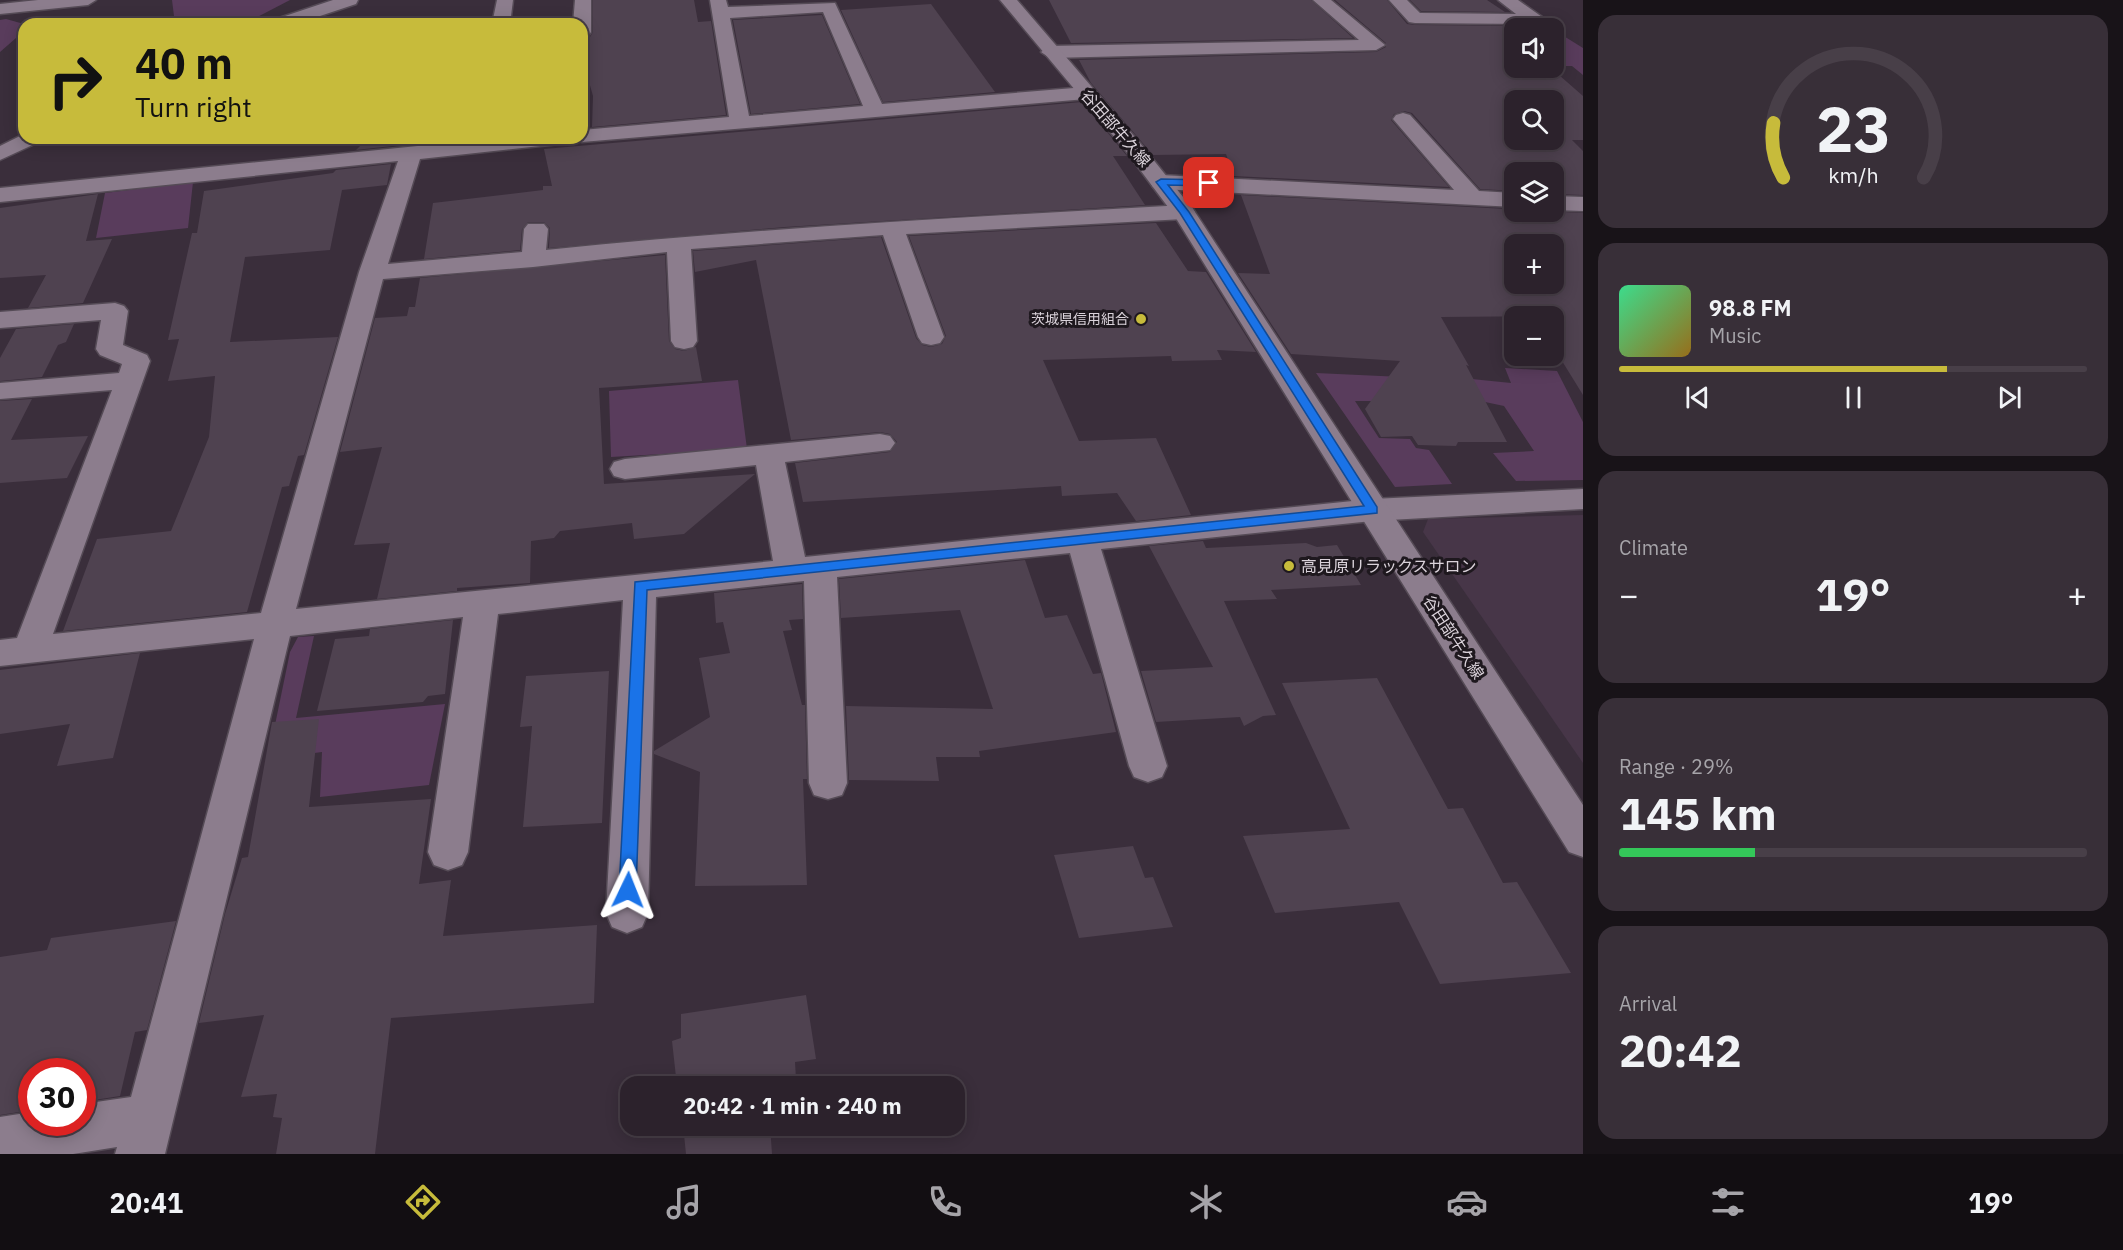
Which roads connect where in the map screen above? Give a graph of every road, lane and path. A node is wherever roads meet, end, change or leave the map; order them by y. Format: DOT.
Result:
graph roads {
  1 [pos="88,0"];
  2 [pos="350,0"];
  3 [pos="505,0"];
  4 [pos="583,0"];
  5 [pos="1008,0"];
  6 [pos="1321,0"];
  7 [pos="1397,0"];
  8 [pos="1506,0"];
  9 [pos="719,7"];
  10 [pos="0,9"];
  11 [pos="297,18"];
  12 [pos="502,18"];
  13 [pos="582,18"];
  14 [pos="1050,52"];
  15 [pos="1086,93"];
  16 [pos="875,110"];
  17 [pos="1403,119"];
  18 [pos="740,122"];
  19 [pos="588,135"];
  20 [pos="20,144"];
  21 [pos="463,144"];
  22 [pos="411,152"];
  23 [pos="0,154"];
  24 [pos="1161,182"];
  25 [pos="0,195"];
  26 [pos="1472,197"];
  27 [pos="1504,199"];
  28 [pos="1564,203"];
  29 [pos="1583,204"];
  30 [pos="1184,212"];
  31 [pos="536,229"];
  32 [pos="893,230"];
  33 [pos="679,243"];
  34 [pos="533,260"];
  35 [pos="371,272"];
  36 [pos="0,320"];
  37 [pos="931,337"];
  38 [pos="684,341"];
  39 [pos="130,380"];
  40 [pos="0,391"];
  41 [pos="880,444"];
  42 [pos="769,455"];
  43 [pos="625,469"];
  44 [pos="1583,500"];
  45 [pos="1372,510"];
  46 [pos="1082,540"];
  47 [pos="805,569"];
  48 [pos="640,586"];
  49 [pos="482,603"];
  50 [pos="273,624"];
  51 [pos="15,651"];
  52 [pos="1148,766"];
  53 [pos="828,783"];
  54 [pos="1583,839"];
  55 [pos="448,852"];
  56 [pos="627,913"];
  57 [pos="144,1136"];
  58 [pos="0,1141"];
  1 -- 10 [label="street"];
  2 -- 11 [label="street"];
  3 -- 12 [label="street"];
  4 -- 13 [label="street"];
  5 -- 14 [label="street, 谷田部牛久線"];
  6 -- 14 [label="street"];
  7 -- 8 [label="street"];
  9 -- 16 [label="street"];
  9 -- 18 [label="street"];
  14 -- 15 [label="street, 谷田部牛久線"];
  15 -- 16 [label="street"];
  15 -- 24 [label="street, 谷田部牛久線"];
  16 -- 18 [label="street"];
  17 -- 26 [label="street"];
  18 -- 19 [label="street"];
  20 -- 23 [label="street"];
  21 -- 22 [label="street"];
  22 -- 25 [label="street"];
  22 -- 35 [label="street"];
  24 -- 26 [label="street"];
  24 -- 30 [label="street, 谷田部牛久線"];
  26 -- 27 [label="street"];
  28 -- 29 [label="street"];
  30 -- 32 [label="street"];
  30 -- 45 [label="street, 谷田部牛久線"];
  31 -- 34 [label="street"];
  32 -- 33 [label="street"];
  32 -- 37 [label="street"];
  33 -- 34 [label="street"];
  33 -- 38 [label="street"];
  34 -- 35 [label="street"];
  35 -- 50 [label="street"];
  36 -- 39 [label="street"];
  39 -- 40 [label="street"];
  39 -- 51 [label="street"];
  41 -- 42 [label="street"];
  42 -- 43 [label="street"];
  42 -- 47 [label="street"];
  44 -- 45 [label="street"];
  45 -- 46 [label="street"];
  45 -- 54 [label="street, 谷田部牛久線"];
  46 -- 47 [label="street"];
  46 -- 52 [label="street"];
  47 -- 48 [label="street"];
  47 -- 53 [label="street"];
  48 -- 49 [label="street"];
  48 -- 56 [label="street"];
  49 -- 50 [label="street"];
  49 -- 55 [label="street"];
  50 -- 51 [label="street"];
  50 -- 57 [label="street"];
  57 -- 58 [label="street"];
}
